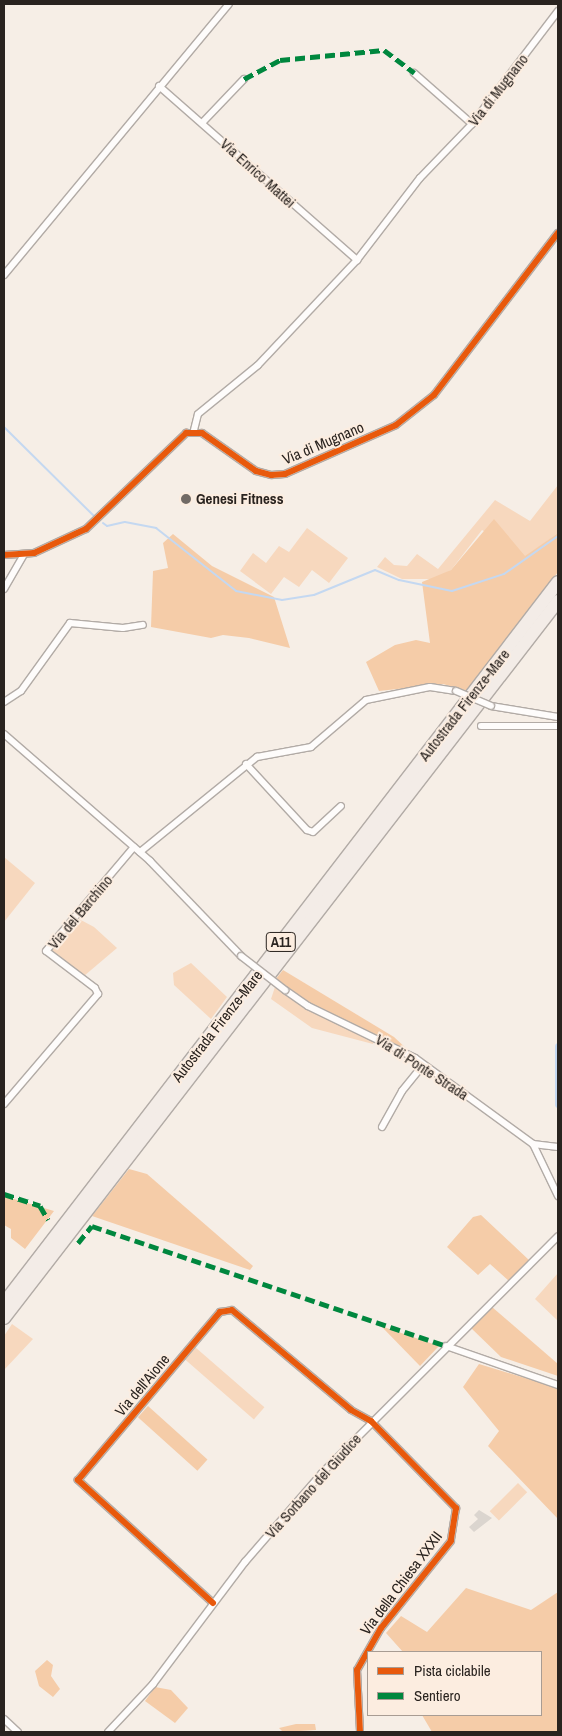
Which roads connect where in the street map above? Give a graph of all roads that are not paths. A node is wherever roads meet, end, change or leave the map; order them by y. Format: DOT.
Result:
graph roads {
  1 [pos="229,4"];
  2 [pos="558,11"];
  3 [pos="414,73"];
  4 [pos="244,79"];
  5 [pos="159,86"];
  6 [pos="202,123"];
  7 [pos="472,124"];
  8 [pos="558,233"];
  9 [pos="357,260"];
  10 [pos="4,275"];
  11 [pos="194,430"];
  12 [pos="4,555"];
  13 [pos="24,555"];
  14 [pos="558,582"];
  15 [pos="4,589"];
  16 [pos="558,601"];
  17 [pos="143,625"];
  18 [pos="4,702"];
  19 [pos="558,717"];
  20 [pos="481,726"];
  21 [pos="558,726"];
  22 [pos="4,734"];
  23 [pos="246,764"];
  24 [pos="341,806"];
  25 [pos="134,847"];
  26 [pos="140,852"];
  27 [pos="422,1065"];
  28 [pos="4,1104"];
  29 [pos="382,1127"];
  30 [pos="533,1144"];
  31 [pos="557,1147"];
  32 [pos="558,1196"];
  33 [pos="558,1236"];
  34 [pos="4,1303"];
  35 [pos="4,1318"];
  36 [pos="446,1346"];
  37 [pos="558,1385"];
  38 [pos="371,1421"];
  39 [pos="213,1603"];
  40 [pos="368,1651"];
  41 [pos="367,1654"];
  42 [pos="4,1719"];
  43 [pos="18,1732"];
  44 [pos="108,1732"];
  45 [pos="360,1732"];
  1 -- 5 [label="street"];
  2 -- 7 [label="street, Via di Mugnano"];
  3 -- 7 [label="street"];
  4 -- 6 [label="street"];
  5 -- 6 [label="street, Via Enrico Mattei"];
  5 -- 10 [label="street"];
  6 -- 9 [label="street, Via Enrico Mattei"];
  7 -- 9 [label="street, Via di Mugnano"];
  8 -- 11 [label="street, Via di Mugnano"];
  9 -- 11 [label="street, Via di Mugnano"];
  11 -- 13 [label="street, Via di Mugnano"];
  12 -- 13 [label="street, Via di Mugnano"];
  13 -- 15 [label="street"];
  14 -- 34 [label="highway, Autostrada Firenze-Mare / A11"];
  16 -- 35 [label="highway, Autostrada Firenze-Mare / A11"];
  17 -- 18 [label="street"];
  19 -- 23 [label="street, bridge"];
  20 -- 21 [label="street"];
  22 -- 25 [label="street, Via di Ponte Strada"];
  23 -- 24 [label="street"];
  23 -- 26 [label="street"];
  25 -- 26 [label="street, Via di Ponte Strada"];
  25 -- 28 [label="street, Via del Barchino"];
  26 -- 27 [label="street, Via di Ponte Strada, bridge"];
  27 -- 29 [label="street"];
  27 -- 30 [label="street, Via di Ponte Strada"];
  30 -- 31 [label="street"];
  30 -- 32 [label="street"];
  33 -- 36 [label="street, Via Sorbano del Giudice"];
  36 -- 37 [label="street"];
  36 -- 38 [label="street, Via Sorbano del Giudice"];
  38 -- 39 [label="street, Via Sorbano del Giudice"];
  38 -- 39 [label="street, Via dell'Aione"];
  38 -- 40 [label="street, Via della Chiesa XXXII"];
  39 -- 44 [label="street, Via Sorbano del Giudice"];
  41 -- 45 [label="street, Via della Chiesa XXXII"];
  42 -- 43 [label="street"];
}
